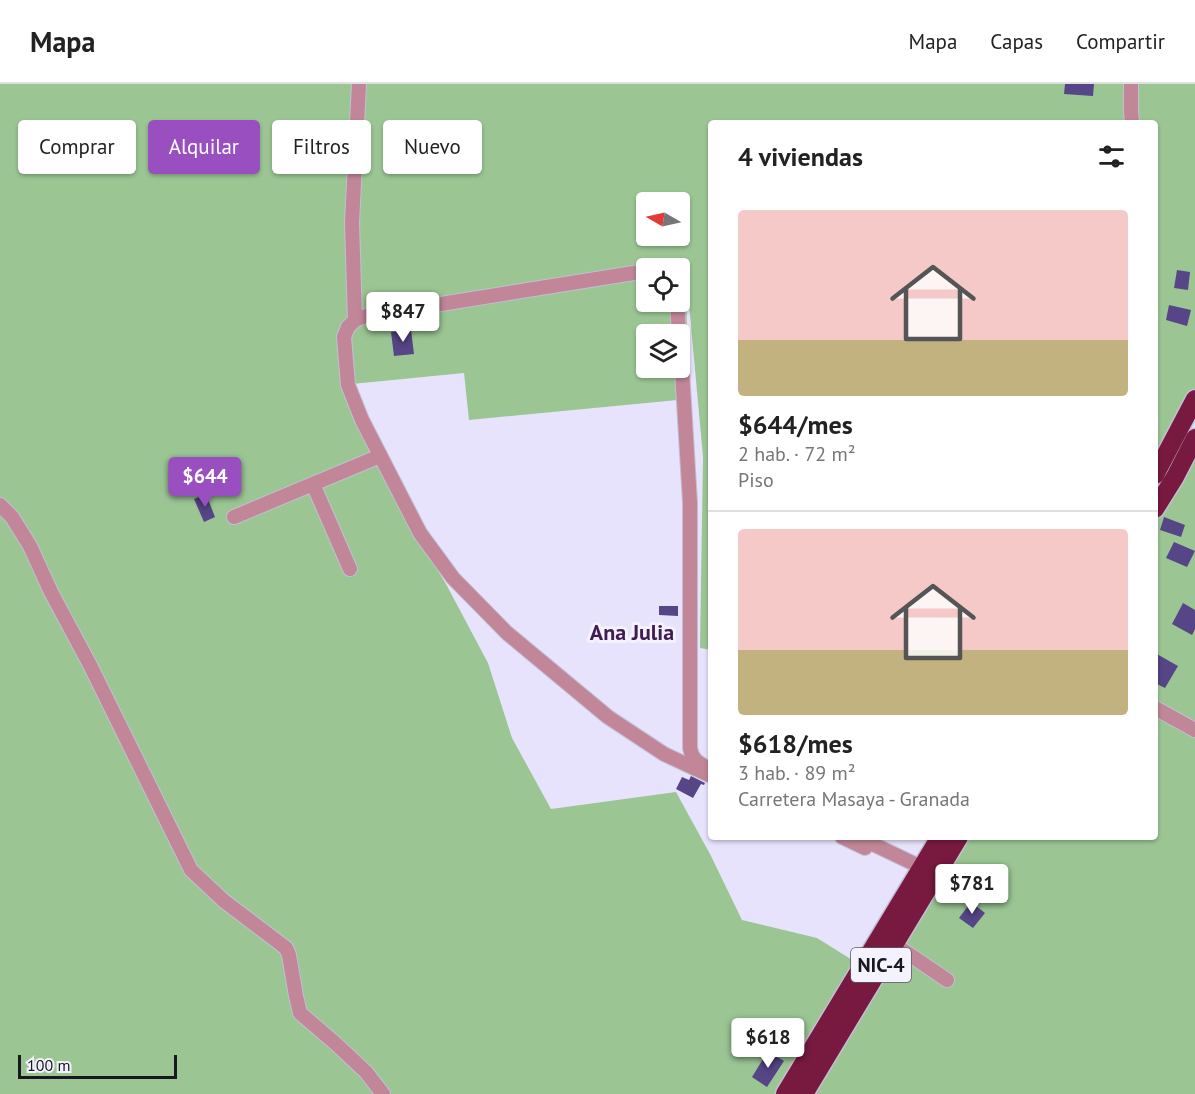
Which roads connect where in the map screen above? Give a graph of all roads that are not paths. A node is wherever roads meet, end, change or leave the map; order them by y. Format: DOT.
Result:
graph roads {
  1 [pos="359,84"];
  2 [pos="1131,84"];
  3 [pos="1132,120"];
  4 [pos="636,273"];
  5 [pos="355,320"];
  6 [pos="683,378"];
  7 [pos="1195,399"];
  8 [pos="1195,438"];
  9 [pos="380,456"];
  10 [pos="1158,469"];
  11 [pos="313,484"];
  12 [pos="1158,504"];
  13 [pos="0,505"];
  14 [pos="234,517"];
  15 [pos="350,569"];
  16 [pos="1158,710"];
  17 [pos="1195,729"];
  18 [pos="708,768"];
  19 [pos="708,775"];
  20 [pos="849,840"];
  21 [pos="864,840"];
  22 [pos="938,840"];
  23 [pos="957,840"];
  24 [pos="901,857"];
  25 [pos="921,867"];
  26 [pos="894,944"];
  27 [pos="947,980"];
  28 [pos="383,1094"];
  29 [pos="785,1094"];
  30 [pos="804,1094"];
  1 -- 5 [label="street"];
  2 -- 3 [label="street"];
  4 -- 5 [label="street"];
  5 -- 9 [label="street"];
  6 -- 18 [label="street"];
  7 -- 10 [label="highway"];
  8 -- 12 [label="highway"];
  9 -- 11 [label="street"];
  9 -- 19 [label="street"];
  11 -- 14 [label="street"];
  11 -- 15 [label="street"];
  13 -- 28 [label="street"];
  16 -- 17 [label="street"];
  20 -- 24 [label="street"];
  21 -- 24 [label="street"];
  22 -- 25 [label="highway, NIC-4"];
  23 -- 26 [label="highway, NIC-4"];
  24 -- 25 [label="street"];
  25 -- 29 [label="highway, NIC-4"];
  26 -- 27 [label="street"];
  26 -- 30 [label="highway, NIC-4"];
}
